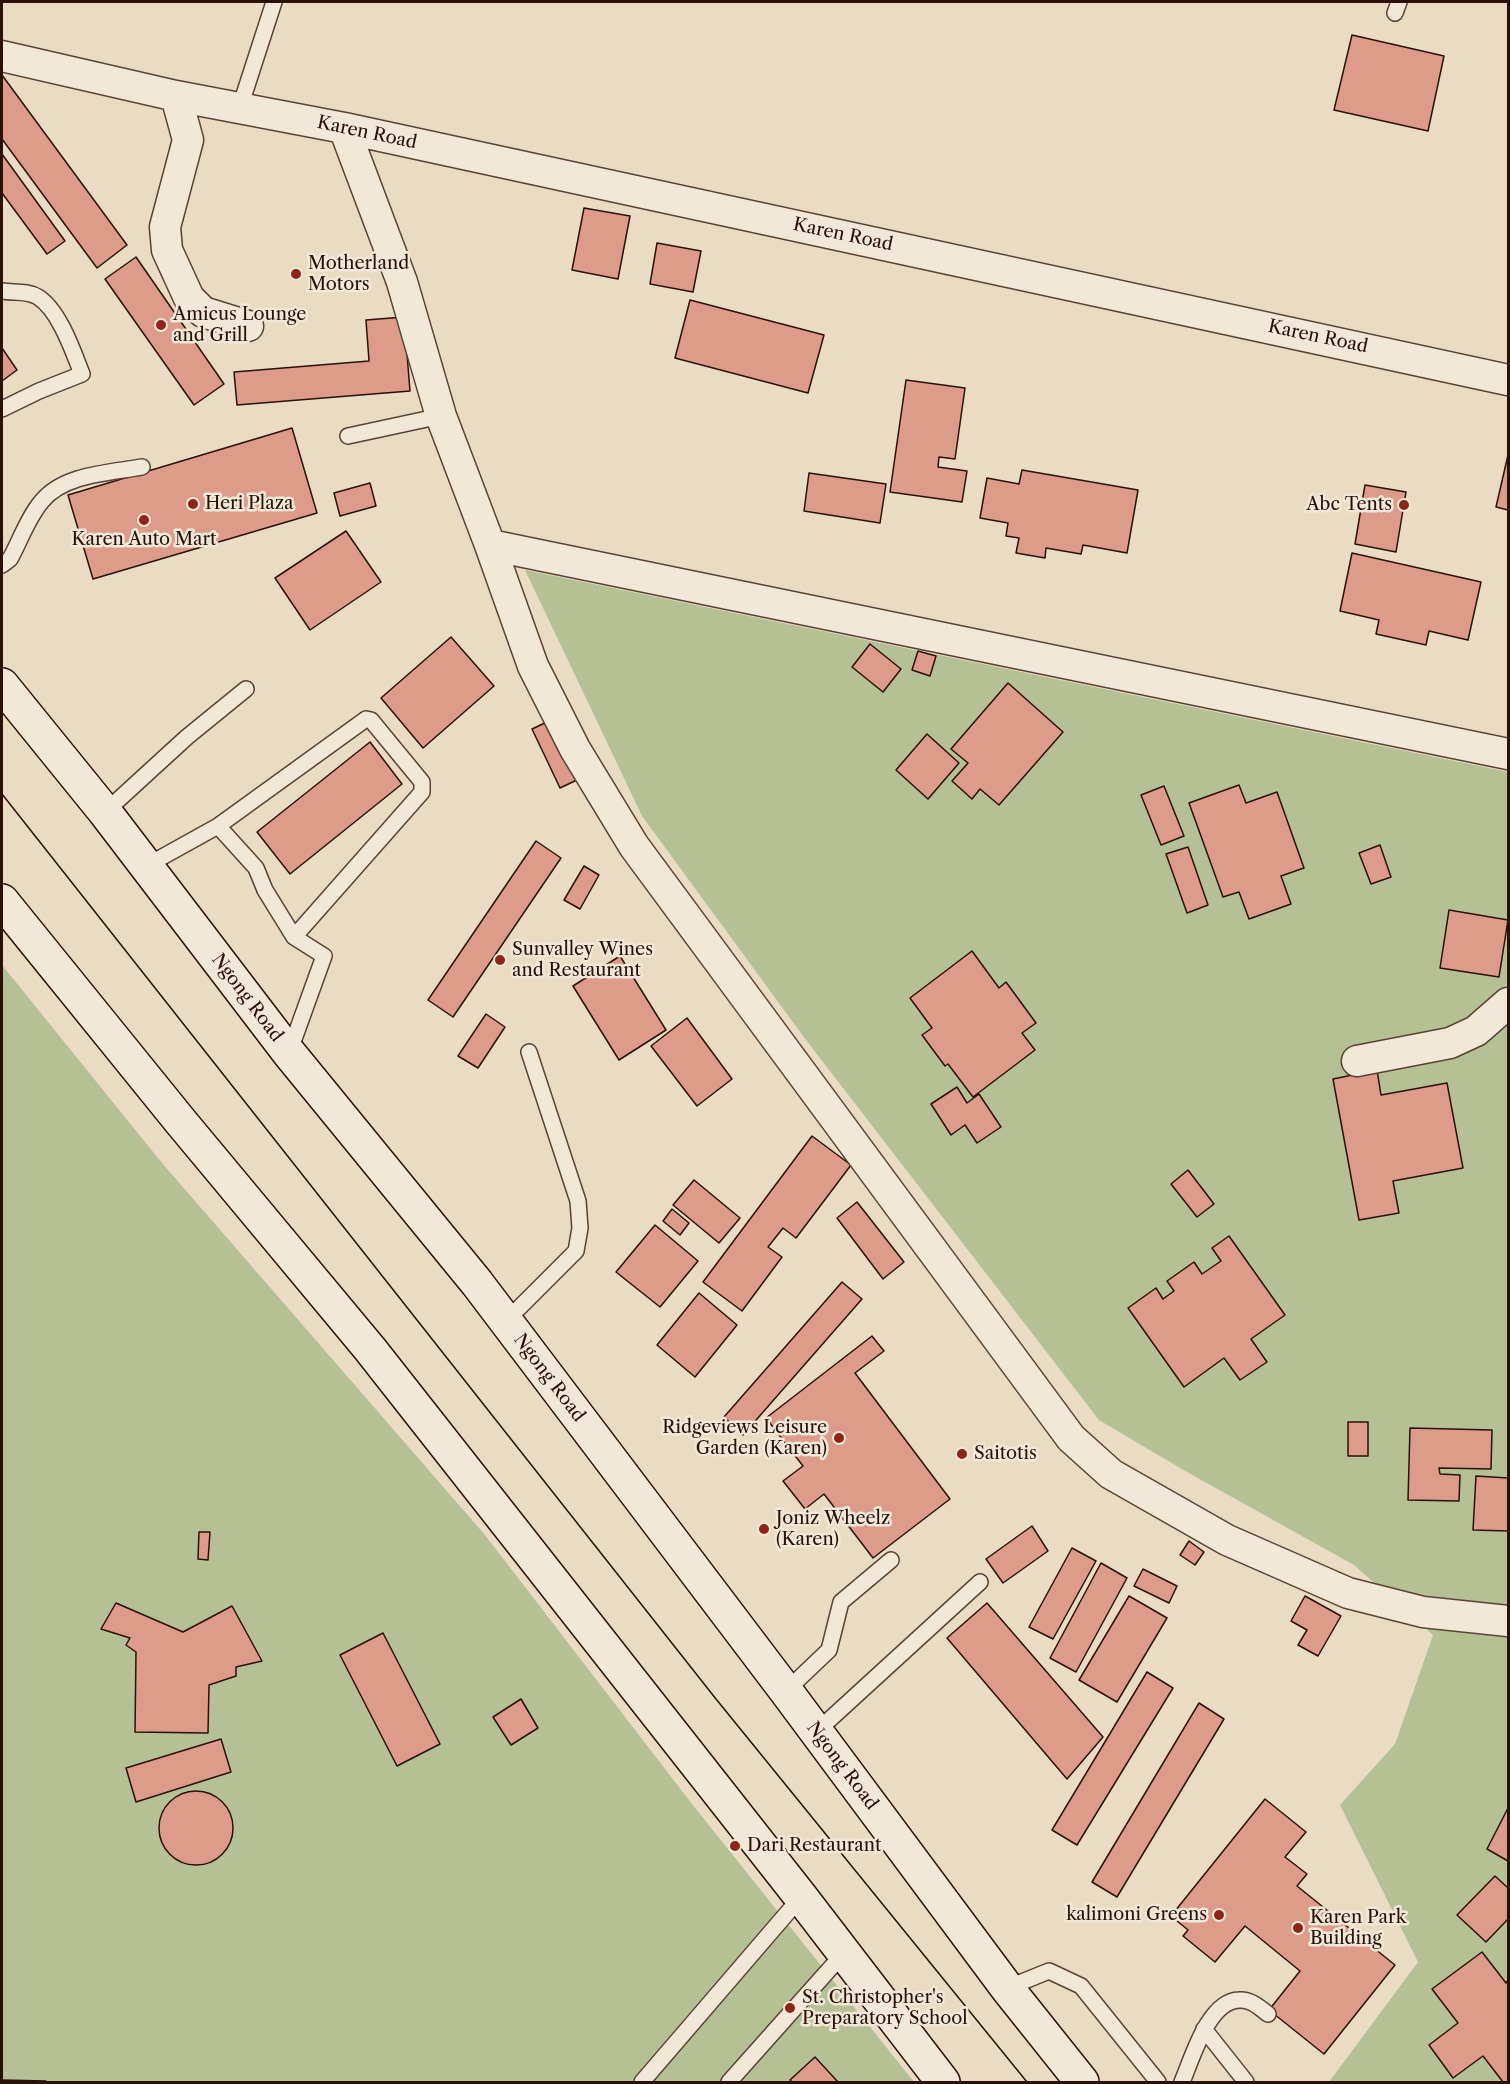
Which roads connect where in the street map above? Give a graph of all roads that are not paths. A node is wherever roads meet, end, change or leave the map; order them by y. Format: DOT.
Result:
graph roads {
  1 [pos="274,2"];
  2 [pos="2,56"];
  3 [pos="176,96"];
  4 [pos="240,107"];
  5 [pos="344,128"];
  6 [pos="2,291"];
  7 [pos="248,326"];
  8 [pos="1509,380"];
  9 [pos="2,409"];
  10 [pos="441,416"];
  11 [pos="348,436"];
  12 [pos="142,467"];
  13 [pos="490,545"];
  14 [pos="2,565"];
  15 [pos="2,685"];
  16 [pos="246,689"];
  17 [pos="1509,754"];
  18 [pos="105,812"];
  19 [pos="218,826"];
  20 [pos="146,866"];
  21 [pos="2,901"];
  22 [pos="294,937"];
  23 [pos="1509,1003"];
  24 [pos="529,1052"];
  25 [pos="289,1053"];
  26 [pos="1357,1060"];
  27 [pos="506,1321"];
  28 [pos="891,1560"];
  29 [pos="981,1582"];
  30 [pos="1509,1621"];
  31 [pos="786,1691"];
  32 [pos="816,1732"];
  33 [pos="801,1897"];
  34 [pos="843,1954"];
  35 [pos="1007,1988"];
  36 [pos="1268,2014"];
  37 [pos="1204,2029"];
  38 [pos="737,2078"];
  39 [pos="642,2082"];
  40 [pos="943,2082"];
  41 [pos="1082,2082"];
  42 [pos="1158,2082"];
  43 [pos="1182,2082"];
  44 [pos="1246,2082"];
  1 -- 4 [label="lane"];
  2 -- 3 [label="street, Karen Road"];
  3 -- 4 [label="street, Karen Road"];
  3 -- 7 [label="street"];
  4 -- 5 [label="street, Karen Road"];
  5 -- 8 [label="street, Karen Road"];
  5 -- 10 [label="street"];
  6 -- 9 [label="lane"];
  10 -- 11 [label="lane"];
  10 -- 13 [label="street"];
  12 -- 14 [label="lane"];
  13 -- 17 [label="street"];
  13 -- 30 [label="street"];
  15 -- 18 [label="main road, Ngong Road"];
  16 -- 18 [label="lane"];
  18 -- 20 [label="main road, Ngong Road"];
  19 -- 20 [label="lane"];
  19 -- 22 [label="lane"];
  19 -- 22 [label="lane"];
  20 -- 25 [label="main road, Ngong Road"];
  21 -- 33 [label="main road"];
  22 -- 25 [label="lane"];
  23 -- 26 [label="street"];
  24 -- 27 [label="lane"];
  25 -- 27 [label="main road, Ngong Road"];
  27 -- 31 [label="main road, Ngong Road"];
  28 -- 31 [label="lane"];
  29 -- 32 [label="lane"];
  31 -- 32 [label="main road, Ngong Road"];
  32 -- 35 [label="main road, Ngong Road"];
  33 -- 34 [label="main road"];
  33 -- 39 [label="lane"];
  34 -- 38 [label="lane"];
  34 -- 40 [label="main road"];
  35 -- 41 [label="main road, Ngong Road"];
  35 -- 42 [label="lane"];
  36 -- 37 [label="lane"];
  37 -- 43 [label="lane"];
  37 -- 44 [label="lane"];
}
